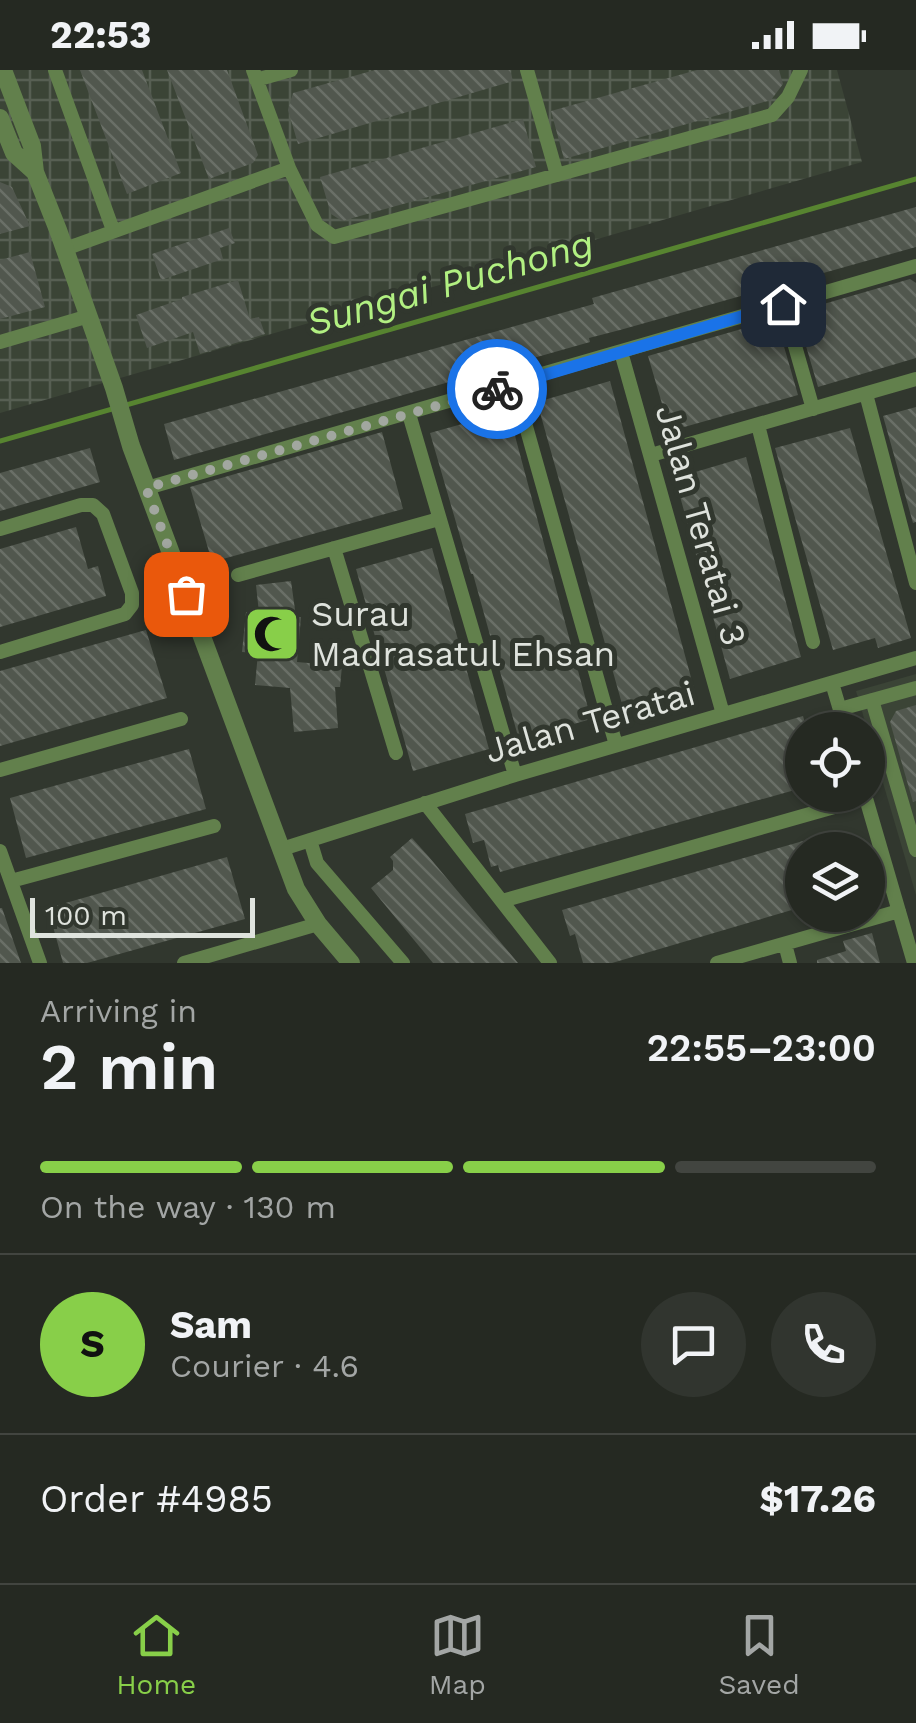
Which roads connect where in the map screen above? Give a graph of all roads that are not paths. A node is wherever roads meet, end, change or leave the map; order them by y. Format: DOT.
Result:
graph roads {
  1 [pos="3,70"];
  2 [pos="55,70"];
  3 [pos="291,70"];
  4 [pos="527,70"];
  5 [pos="801,70"];
  6 [pos="254,75"];
  7 [pos="0,118"];
  8 [pos="32,146"];
  9 [pos="7,154"];
  10 [pos="288,168"];
  11 [pos="35,172"];
  12 [pos="557,175"];
  13 [pos="112,230"];
  14 [pos="65,249"];
  15 [pos="916,266"];
  16 [pos="783,304"];
  17 [pos="89,316"];
  18 [pos="0,342"];
  19 [pos="621,352"];
  20 [pos="916,379"];
  21 [pos="514,384"];
  22 [pos="866,394"];
  23 [pos="813,409"];
  24 [pos="409,414"];
  25 [pos="758,425"];
  26 [pos="651,455"];
  27 [pos="146,488"];
  28 [pos="438,519"];
  29 [pos="0,529"];
  30 [pos="334,548"];
  31 [pos="238,575"];
  32 [pos="916,584"];
  33 [pos="812,642"];
  34 [pos="0,652"];
  35 [pos="916,658"];
  36 [pos="832,683"];
  37 [pos="916,688"];
  38 [pos="872,700"];
  39 [pos="840,709"];
  40 [pos="841,712"];
  41 [pos="722,714"];
  42 [pos="181,719"];
  43 [pos="616,745"];
  44 [pos="396,753"];
  45 [pos="0,770"];
  46 [pos="515,775"];
  47 [pos="424,802"];
  48 [pos="813,812"];
  49 [pos="869,812"];
  50 [pos="214,826"];
  51 [pos="310,840"];
  52 [pos="282,849"];
  53 [pos="916,850"];
  54 [pos="0,851"];
  55 [pos="11,881"];
  56 [pos="502,901"];
  57 [pos="898,912"];
  58 [pos="318,924"];
  59 [pos="785,944"];
  60 [pos="40,963"];
  61 [pos="184,963"];
  62 [pos="351,963"];
  63 [pos="403,963"];
  64 [pos="550,963"];
  65 [pos="717,963"];
  66 [pos="790,963"];
  67 [pos="914,963"];
  1 -- 8 [label="street"];
  2 -- 13 [label="street"];
  3 -- 6 [label="street"];
  4 -- 12 [label="street"];
  5 -- 12 [label="street"];
  6 -- 10 [label="street"];
  7 -- 9 [label="street"];
  8 -- 9 [label="street"];
  8 -- 11 [label="street"];
  9 -- 11 [label="street"];
  10 -- 12 [label="street"];
  10 -- 13 [label="street"];
  11 -- 14 [label="street"];
  13 -- 14 [label="street"];
  14 -- 17 [label="street"];
  15 -- 16 [label="street"];
  16 -- 19 [label="street"];
  16 -- 23 [label="street"];
  17 -- 18 [label="street"];
  17 -- 27 [label="street"];
  19 -- 21 [label="street"];
  19 -- 26 [label="street, Jalan Teratai 3"];
  20 -- 22 [label="street"];
  21 -- 24 [label="street"];
  21 -- 43 [label="street"];
  22 -- 23 [label="street"];
  22 -- 32 [label="street"];
  23 -- 25 [label="street"];
  24 -- 27 [label="street"];
  24 -- 28 [label="street"];
  25 -- 26 [label="street"];
  25 -- 33 [label="street"];
  26 -- 41 [label="street, Jalan Teratai 3"];
  27 -- 52 [label="street"];
  28 -- 30 [label="street"];
  28 -- 46 [label="street"];
  29 -- 34 [label="street"];
  30 -- 31 [label="street"];
  30 -- 44 [label="street"];
  35 -- 36 [label="street, Jalan Teratai"];
  36 -- 39 [label="street"];
  36 -- 41 [label="street, Jalan Teratai"];
  37 -- 38 [label="street"];
  38 -- 39 [label="street"];
  38 -- 53 [label="street"];
  39 -- 40 [label="street"];
  41 -- 43 [label="street, Jalan Teratai"];
  42 -- 45 [label="street"];
  43 -- 46 [label="street, Jalan Teratai"];
  46 -- 47 [label="street, Jalan Teratai"];
  47 -- 51 [label="street, Jalan Teratai"];
  47 -- 56 [label="street"];
  48 -- 56 [label="street"];
  49 -- 57 [label="street"];
  50 -- 55 [label="street"];
  51 -- 52 [label="street, Jalan Teratai"];
  51 -- 63 [label="street"];
  52 -- 58 [label="street"];
  54 -- 55 [label="street"];
  55 -- 60 [label="street"];
  56 -- 64 [label="street"];
  57 -- 59 [label="street"];
  57 -- 67 [label="street"];
  58 -- 61 [label="street"];
  58 -- 62 [label="street"];
  59 -- 65 [label="street"];
  59 -- 66 [label="street"];
}
